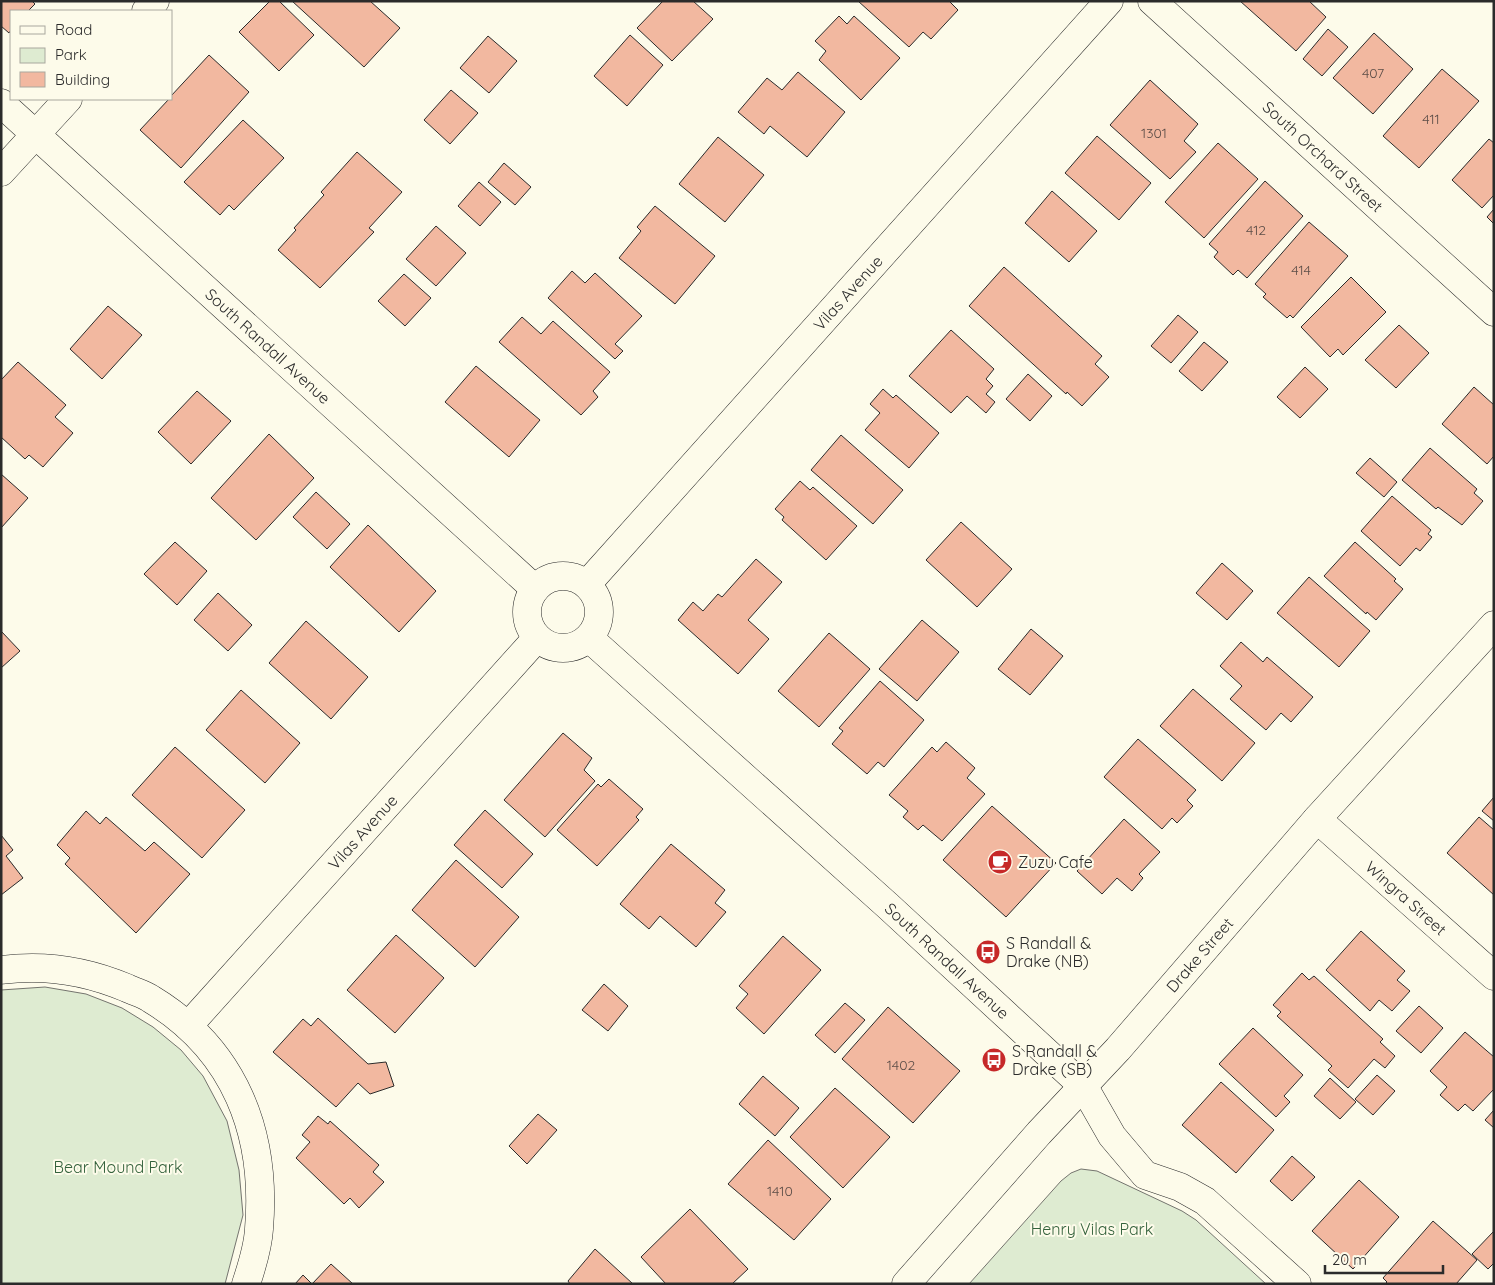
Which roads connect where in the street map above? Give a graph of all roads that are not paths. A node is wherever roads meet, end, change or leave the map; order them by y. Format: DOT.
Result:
graph roads {
  1 [pos="1109,1"];
  2 [pos="1152,1"];
  3 [pos="67,100"];
  4 [pos="1,103"];
  5 [pos="36,134"];
  6 [pos="1,172"];
  7 [pos="1494,312"];
  8 [pos="587,584"];
  9 [pos="535,589"];
  10 [pos="1494,625"];
  11 [pos="538,638"];
  12 [pos="589,638"];
  13 [pos="1318,819"];
  14 [pos="1,970"];
  15 [pos="1494,976"];
  16 [pos="188,1026"];
  17 [pos="1084,1087"];
  18 [pos="246,1284"];
  19 [pos="906,1284"];
  20 [pos="1297,1284"];
  1 -- 8 [label="street, Vilas Avenue"];
  2 -- 7 [label="street, South Orchard Street"];
  3 -- 5 [label="street"];
  4 -- 5 [label="street, South Randall Avenue"];
  5 -- 6 [label="street"];
  5 -- 9 [label="street, South Randall Avenue"];
  8 -- 9 [label="street"];
  8 -- 12 [label="street"];
  9 -- 11 [label="street"];
  10 -- 13 [label="street, Drake Street"];
  11 -- 12 [label="street"];
  11 -- 16 [label="street, Vilas Avenue"];
  12 -- 17 [label="street, South Randall Avenue"];
  13 -- 15 [label="street, Wingra Street"];
  13 -- 17 [label="street, Drake Street"];
  14 -- 16 [label="street"];
  16 -- 18 [label="street"];
  17 -- 19 [label="street, Drake Street"];
  17 -- 20 [label="street, South Randall Avenue"];
}
